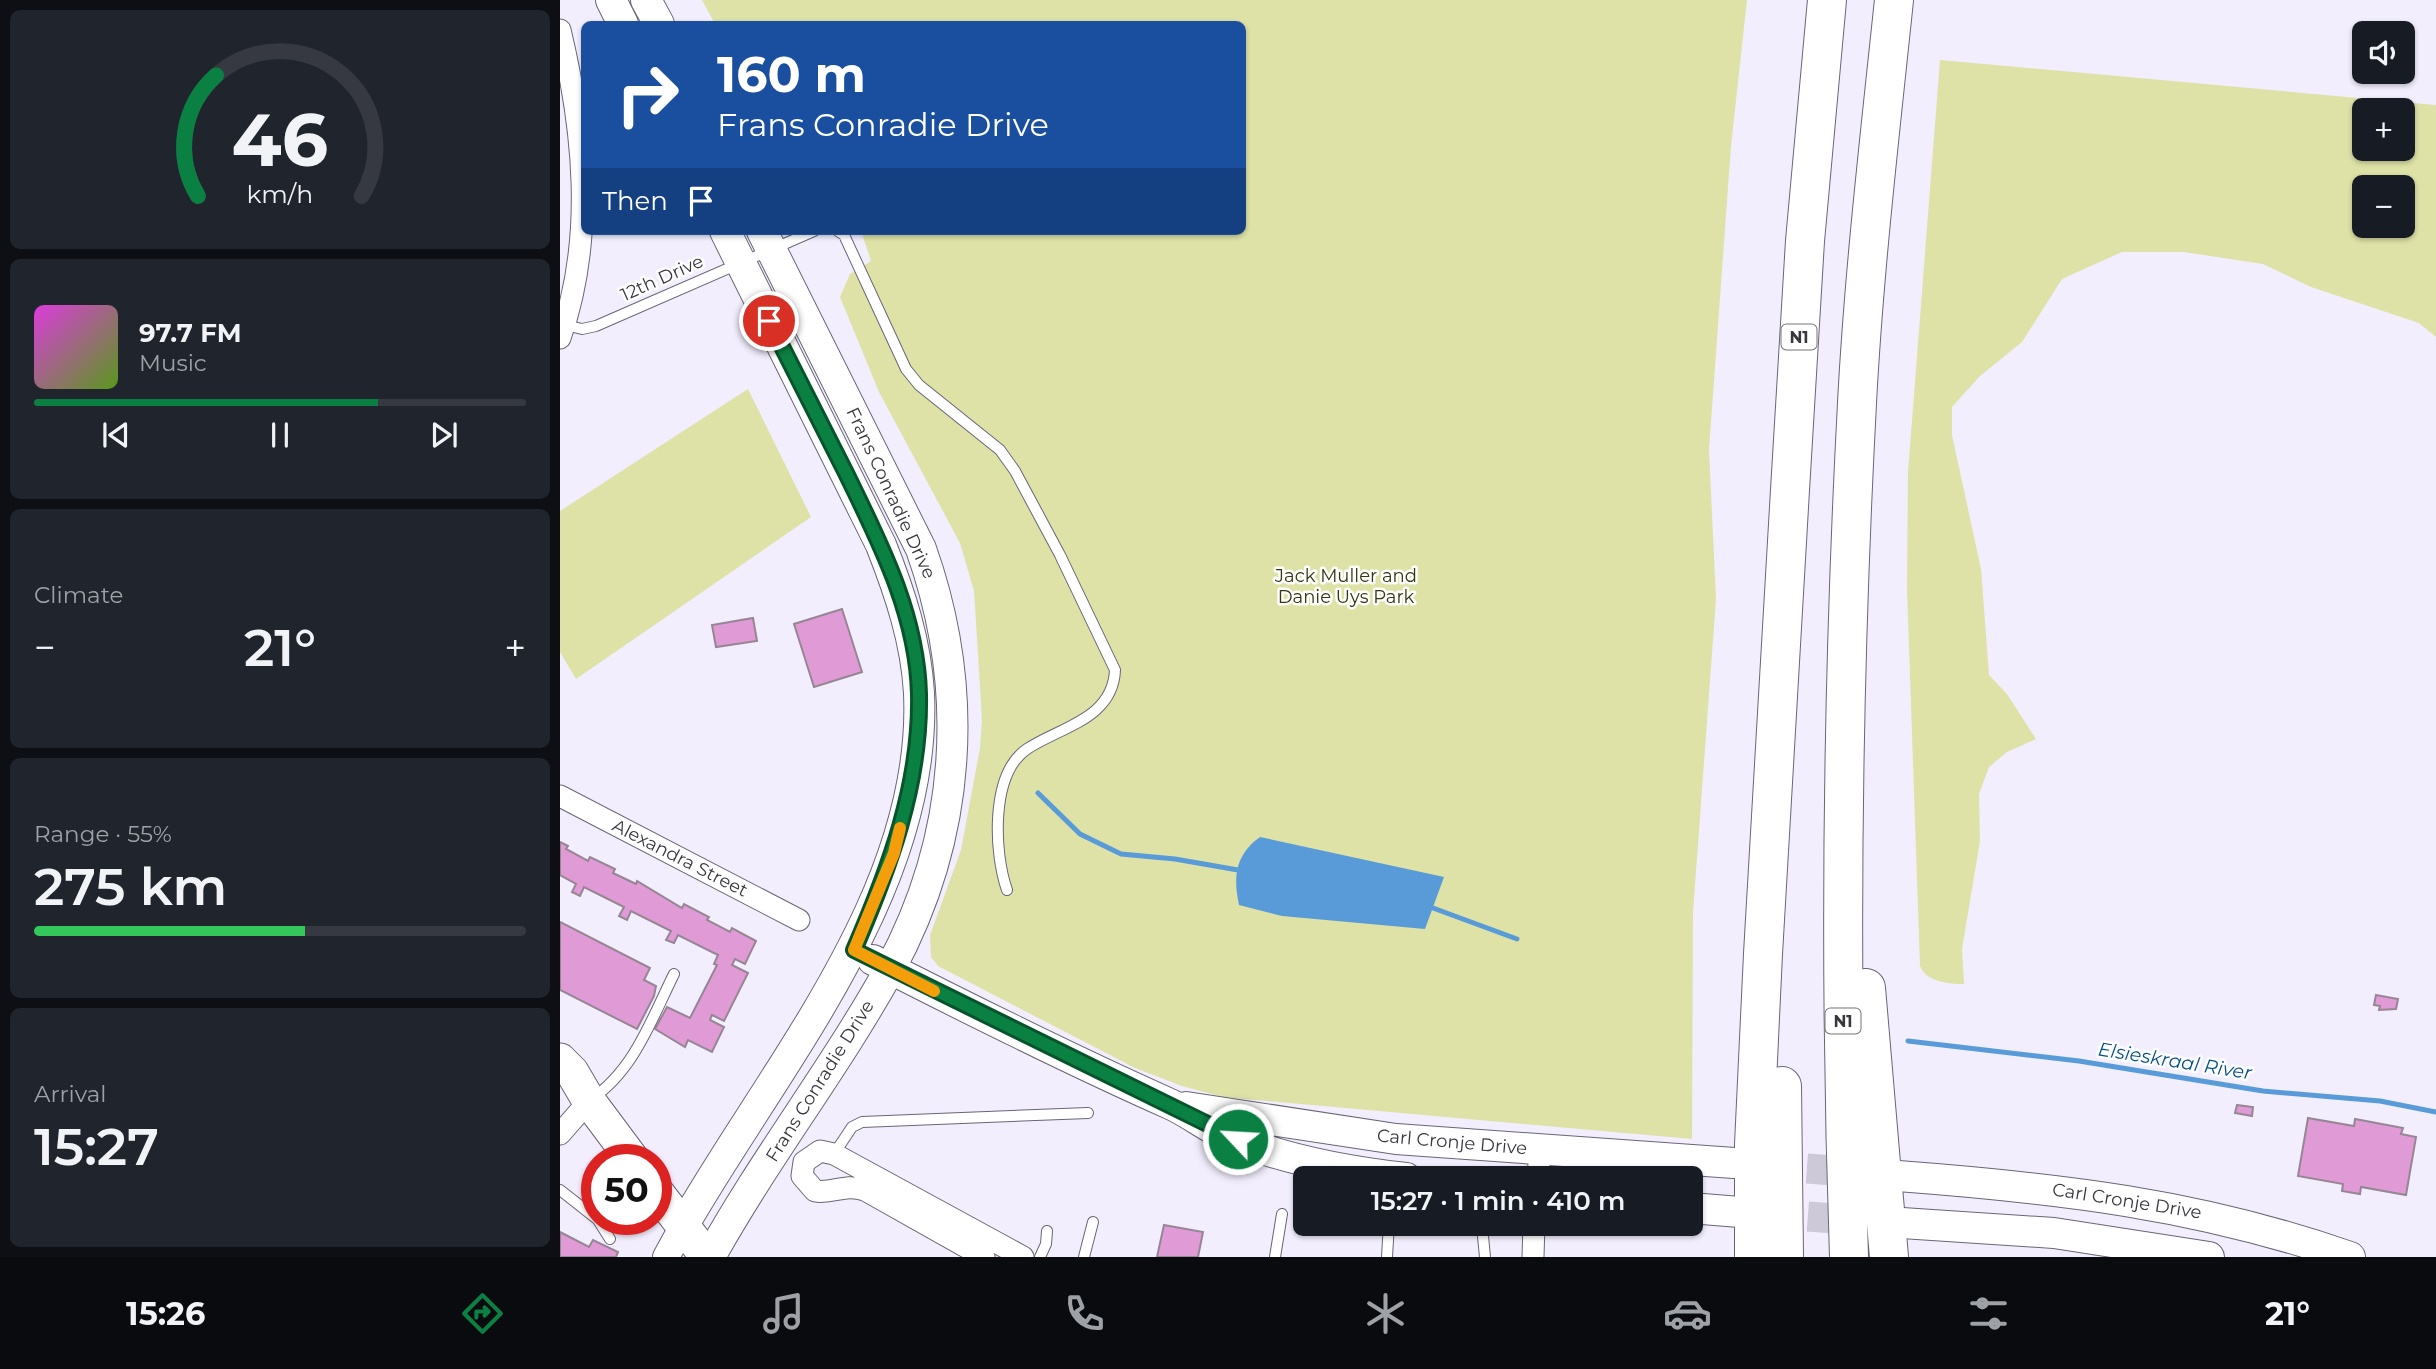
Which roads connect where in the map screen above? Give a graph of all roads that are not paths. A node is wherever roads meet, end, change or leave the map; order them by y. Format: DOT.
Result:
graph roads {
  1 [pos="611,0"];
  2 [pos="646,0"];
  3 [pos="1827,0"];
  4 [pos="1894,0"];
  5 [pos="622,21"];
  6 [pos="657,21"];
  7 [pos="560,30"];
  8 [pos="579,84"];
  9 [pos="581,129"];
  10 [pos="581,225"];
  11 [pos="728,235"];
  12 [pos="793,235"];
  13 [pos="844,235"];
  14 [pos="767,240"];
  15 [pos="741,264"];
  16 [pos="562,332"];
  17 [pos="1781,674"];
  18 [pos="1844,784"];
  19 [pos="560,796"];
  20 [pos="1007,890"];
  21 [pos="799,920"];
  22 [pos="854,950"];
  23 [pos="890,968"];
  24 [pos="674,974"];
  25 [pos="560,1060"];
  26 [pos="574,1094"];
  27 [pos="1172,1105"];
  28 [pos="1088,1113"];
  29 [pos="560,1134"];
  30 [pos="619,1144"];
  31 [pos="834,1154"];
  32 [pos="1539,1163"];
  33 [pos="1734,1163"];
  34 [pos="1335,1166"];
  35 [pos="1898,1176"];
  36 [pos="560,1190"];
  37 [pos="581,1206"];
  38 [pos="1703,1209"];
  39 [pos="672,1212"];
  40 [pos="1740,1212"];
  41 [pos="1282,1214"];
  42 [pos="1093,1222"];
  43 [pos="683,1226"];
  44 [pos="1047,1231"];
  45 [pos="607,1235"];
  46 [pos="1388,1236"];
  47 [pos="1483,1236"];
  48 [pos="1534,1236"];
  49 [pos="610,1239"];
  50 [pos="1896,1240"];
  51 [pos="666,1257"];
  52 [pos="708,1257"];
  53 [pos="984,1257"];
  54 [pos="1023,1257"];
  55 [pos="1040,1257"];
  56 [pos="1084,1257"];
  57 [pos="1275,1257"];
  58 [pos="1387,1257"];
  59 [pos="1485,1257"];
  60 [pos="1533,1257"];
  61 [pos="1754,1257"];
  62 [pos="1784,1257"];
  63 [pos="1849,1257"];
  64 [pos="2209,1257"];
  65 [pos="2350,1257"];
  1 -- 5 [label="main road"];
  2 -- 6 [label="main road"];
  3 -- 17 [label="highway, N1"];
  4 -- 18 [label="highway, N1"];
  7 -- 8 [label="street"];
  8 -- 9 [label="street"];
  10 -- 16 [label="street"];
  11 -- 15 [label="main road, Frans Conradie Drive"];
  12 -- 14 [label="lane, 12th Drive"];
  13 -- 20 [label="lane"];
  14 -- 15 [label="lane, 12th Drive"];
  14 -- 23 [label="main road, Frans Conradie Drive"];
  15 -- 16 [label="lane, 12th Drive"];
  15 -- 22 [label="main road, Frans Conradie Drive"];
  17 -- 61 [label="highway"];
  17 -- 62 [label="highway, N1"];
  18 -- 50 [label="highway"];
  18 -- 63 [label="highway, N1"];
  19 -- 21 [label="street, Alexandra Street"];
  22 -- 23 [label="main road, Carl Cronje Drive"];
  22 -- 43 [label="main road, Frans Conradie Drive"];
  23 -- 27 [label="main road, Carl Cronje Drive"];
  23 -- 52 [label="main road, Frans Conradie Drive"];
  24 -- 26 [label="lane"];
  25 -- 26 [label="main road"];
  26 -- 29 [label="street"];
  26 -- 30 [label="main road"];
  27 -- 32 [label="main road, Carl Cronje Drive"];
  27 -- 34 [label="main road, Carl Cronje Drive"];
  28 -- 31 [label="lane"];
  31 -- 53 [label="street"];
  31 -- 54 [label="street"];
  32 -- 33 [label="main road, Carl Cronje Drive"];
  35 -- 65 [label="main road, Carl Cronje Drive"];
  36 -- 37 [label="lane"];
  38 -- 40 [label="main road"];
  39 -- 43 [label="main road"];
  41 -- 57 [label="lane"];
  42 -- 56 [label="lane"];
  43 -- 51 [label="street"];
  43 -- 52 [label="main road"];
  44 -- 55 [label="lane"];
  45 -- 49 [label="lane"];
  46 -- 58 [label="lane"];
  47 -- 59 [label="lane"];
  48 -- 60 [label="street"];
  50 -- 64 [label="main road"];
}
